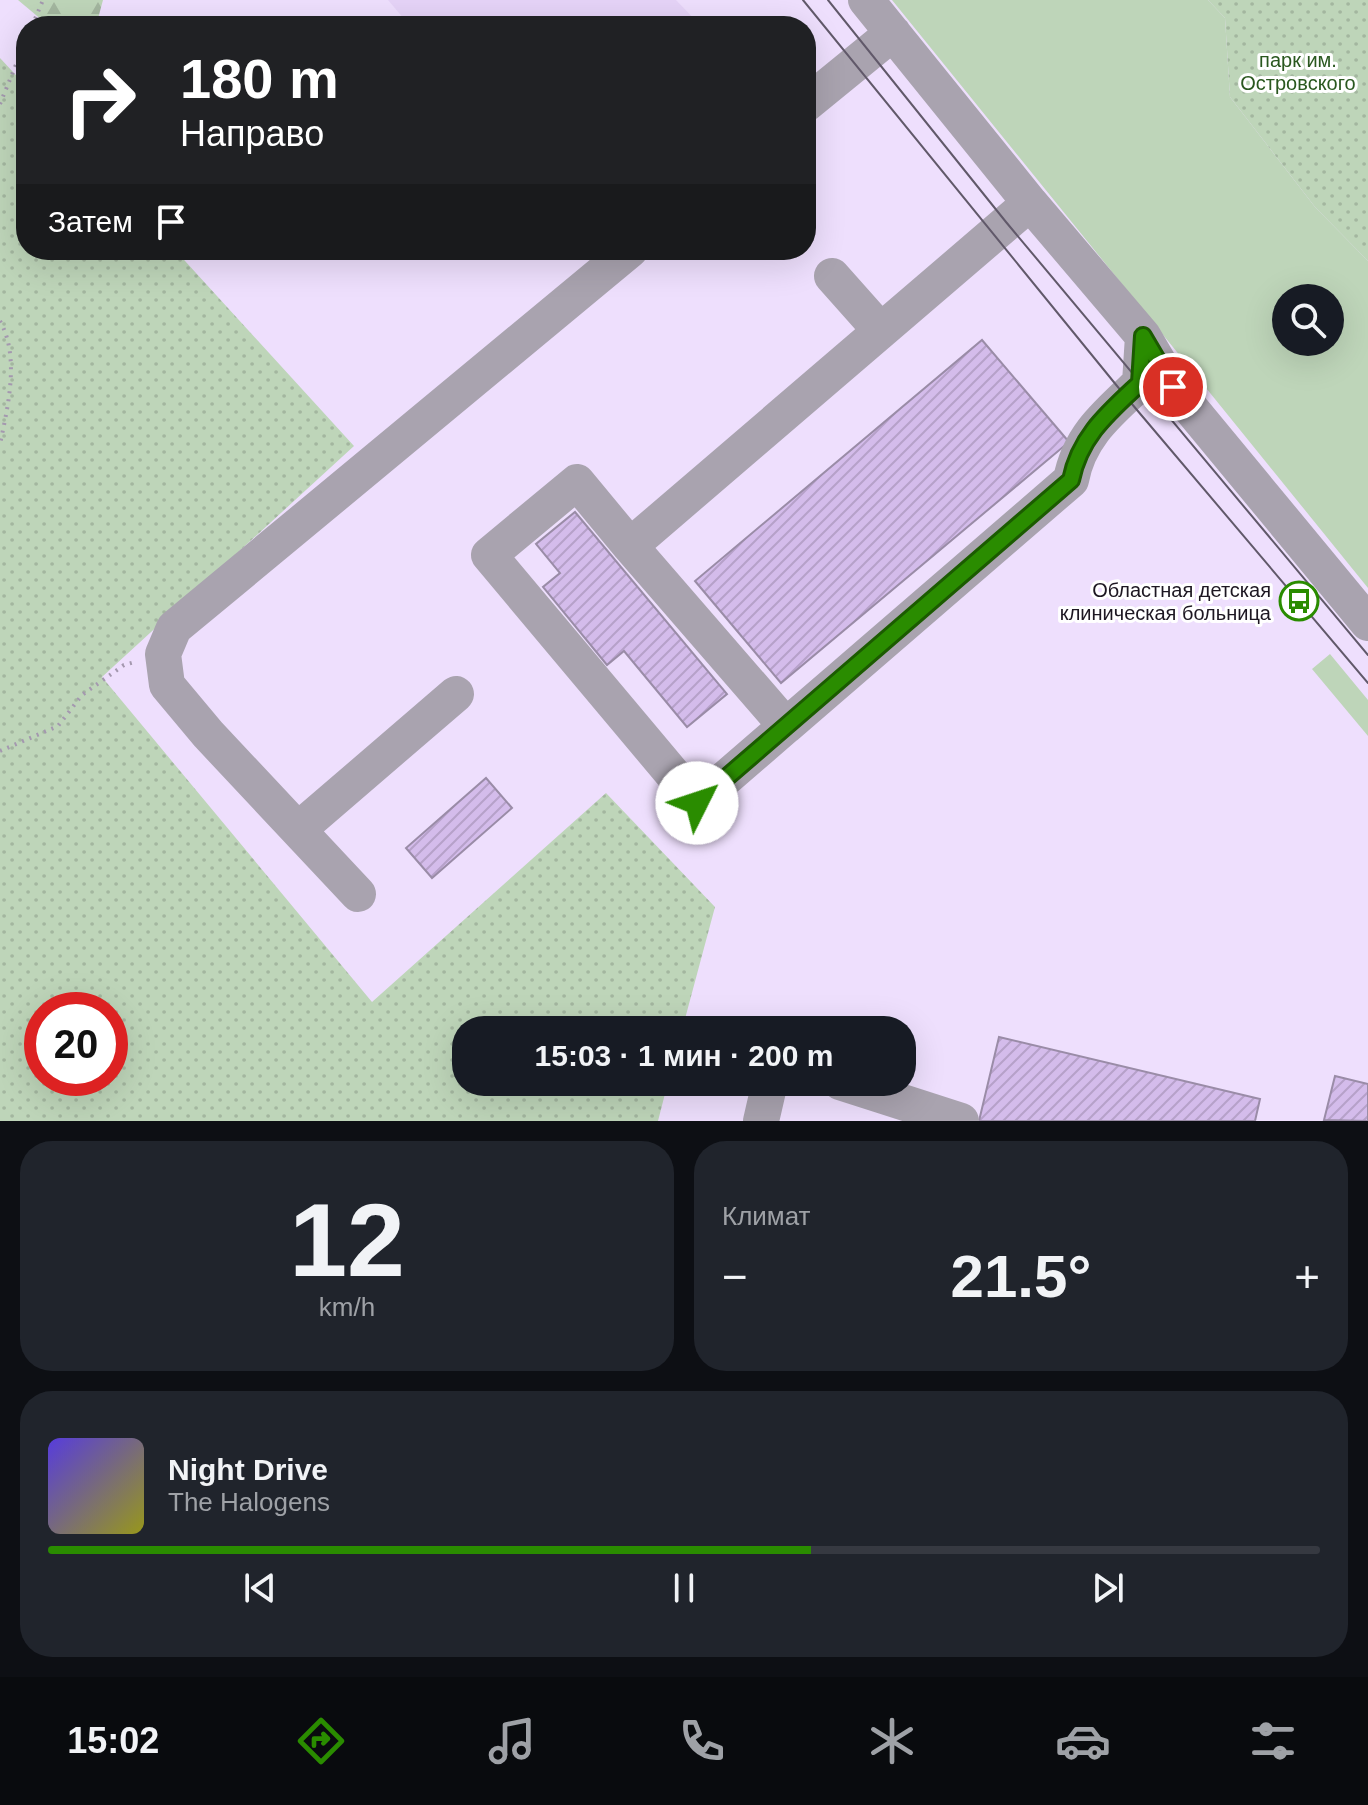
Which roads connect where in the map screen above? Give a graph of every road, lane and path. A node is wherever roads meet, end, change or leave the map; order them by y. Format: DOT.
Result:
graph roads {
  1 [pos="866,0"];
  2 [pos="893,33"];
  3 [pos="16,65"];
  4 [pos="816,96"];
  5 [pos="0,104"];
  6 [pos="1030,203"];
  7 [pos="618,260"];
  8 [pos="832,276"];
  9 [pos="0,321"];
  10 [pos="880,330"];
  11 [pos="1143,336"];
  12 [pos="0,444"];
  13 [pos="630,546"];
  14 [pos="1368,623"];
  15 [pos="163,654"];
  16 [pos="456,694"];
  17 [pos="786,726"];
  18 [pos="0,751"];
  19 [pos="299,829"];
  20 [pos="358,894"];
  21 [pos="767,1096"];
  22 [pos="883,1096"];
  23 [pos="761,1121"];
  24 [pos="961,1121"];
  1 -- 2 [label="lane"];
  2 -- 4 [label="lane"];
  2 -- 6 [label="lane"];
  3 -- 5 [label="path"];
  6 -- 10 [label="lane"];
  6 -- 11 [label="lane"];
  7 -- 15 [label="lane"];
  8 -- 10 [label="lane"];
  9 -- 12 [label="path"];
  10 -- 13 [label="lane"];
  11 -- 14 [label="lane"];
  11 -- 17 [label="lane"];
  13 -- 17 [label="lane"];
  13 -- 17 [label="lane"];
  15 -- 18 [label="path"];
  15 -- 19 [label="lane"];
  16 -- 19 [label="lane"];
  19 -- 20 [label="lane"];
  21 -- 23 [label="lane"];
  22 -- 24 [label="lane"];
}
